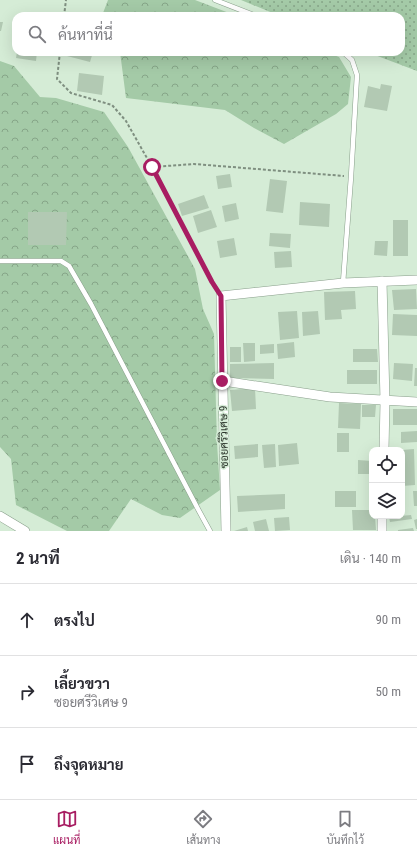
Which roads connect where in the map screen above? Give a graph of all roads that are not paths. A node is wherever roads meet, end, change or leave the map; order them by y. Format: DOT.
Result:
graph roads {
  1 [pos="215,0"];
  2 [pos="246,12"];
  3 [pos="348,56"];
  4 [pos="0,261"];
  5 [pos="417,280"];
  6 [pos="382,281"];
  7 [pos="343,283"];
  8 [pos="222,381"];
  9 [pos="385,401"];
  10 [pos="417,402"];
  11 [pos="384,447"];
  12 [pos="0,516"];
  13 [pos="382,519"];
  14 [pos="25,531"];
  15 [pos="210,531"];
  16 [pos="226,531"];
  17 [pos="382,531"];
  1 -- 2 [label="lane"];
  3 -- 7 [label="lane"];
  4 -- 15 [label="lane"];
  5 -- 6 [label="street"];
  6 -- 7 [label="street"];
  6 -- 9 [label="street"];
  7 -- 8 [label="street, ซอยศรีวิเศษ 9"];
  8 -- 9 [label="street"];
  8 -- 16 [label="street, ซอยศรีวิเศษ 9"];
  9 -- 10 [label="street"];
  9 -- 11 [label="street"];
  12 -- 14 [label="street"];
  13 -- 17 [label="street"];
}
